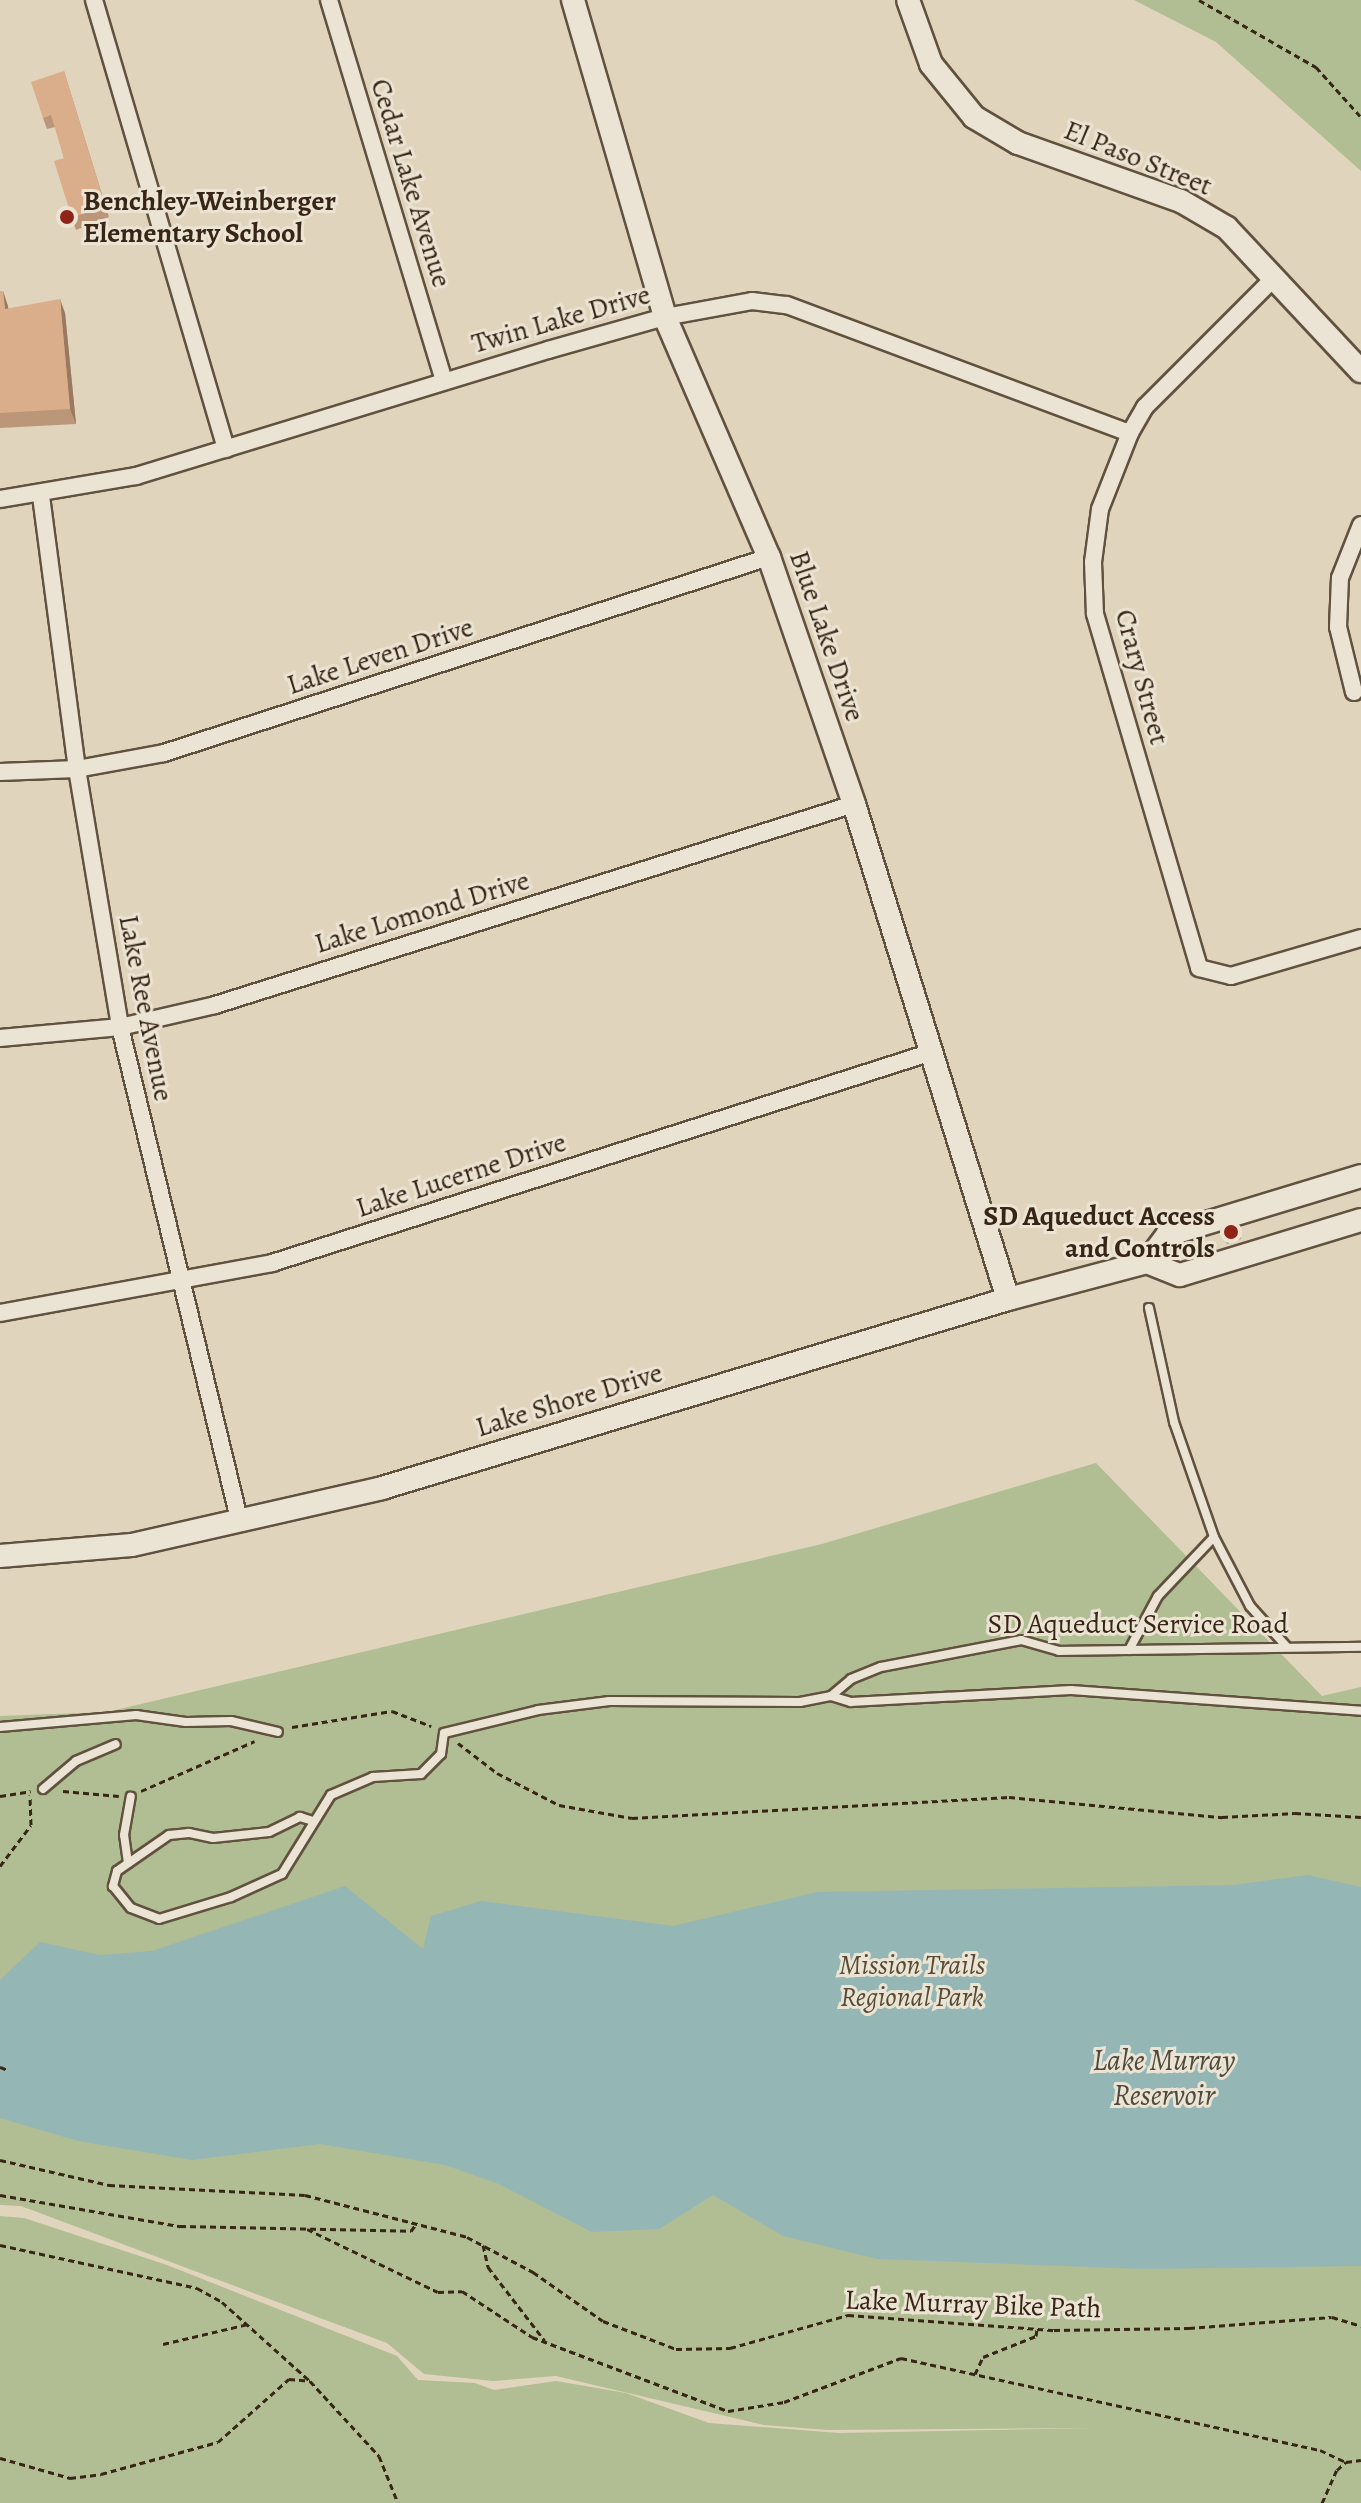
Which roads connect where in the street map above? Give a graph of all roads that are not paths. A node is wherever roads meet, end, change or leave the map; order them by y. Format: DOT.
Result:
graph roads {
  1 [pos="94,0"];
  2 [pos="329,0"];
  3 [pos="573,0"];
  4 [pos="908,0"];
  5 [pos="1275,277"];
  6 [pos="665,317"];
  7 [pos="1361,371"];
  8 [pos="444,380"];
  9 [pos="1130,433"];
  10 [pos="226,449"];
  11 [pos="41,496"];
  12 [pos="0,499"];
  13 [pos="1361,525"];
  14 [pos="769,557"];
  15 [pos="1354,692"];
  16 [pos="77,769"];
  17 [pos="0,772"];
  18 [pos="854,804"];
  19 [pos="1361,938"];
  20 [pos="120,1027"];
  21 [pos="0,1038"];
  22 [pos="929,1053"];
  23 [pos="1361,1176"];
  24 [pos="1361,1220"];
  25 [pos="1147,1262"];
  26 [pos="179,1279"];
  27 [pos="1008,1299"];
  28 [pos="1149,1308"];
  29 [pos="0,1313"];
  30 [pos="240,1523"];
  31 [pos="1214,1537"];
  32 [pos="0,1556"];
  33 [pos="1287,1647"];
  34 [pos="1361,1647"];
  35 [pos="1129,1650"];
  36 [pos="831,1696"];
  37 [pos="1361,1711"];
  38 [pos="0,1727"];
  39 [pos="278,1732"];
  40 [pos="116,1744"];
  41 [pos="43,1789"];
  42 [pos="131,1797"];
  43 [pos="313,1821"];
  44 [pos="128,1863"];
  1 -- 10 [label="street"];
  2 -- 8 [label="street, Cedar Lake Avenue"];
  3 -- 6 [label="street, Blue Lake Drive"];
  4 -- 5 [label="street, El Paso Street"];
  5 -- 7 [label="street, El Paso Street"];
  5 -- 9 [label="street, Crary Street"];
  6 -- 8 [label="street, Twin Lake Drive"];
  6 -- 9 [label="street, Twin Lake Drive"];
  6 -- 14 [label="street, Blue Lake Drive"];
  8 -- 10 [label="street, Twin Lake Drive"];
  9 -- 19 [label="street, Crary Street"];
  10 -- 11 [label="street, Twin Lake Drive"];
  11 -- 12 [label="street, Twin Lake Drive"];
  11 -- 16 [label="street, Lake Ree Avenue"];
  13 -- 15 [label="street"];
  14 -- 16 [label="street, Lake Leven Drive"];
  14 -- 18 [label="street, Blue Lake Drive"];
  16 -- 17 [label="street, Lake Leven Drive"];
  16 -- 20 [label="street, Lake Ree Avenue"];
  18 -- 20 [label="street, Lake Lomond Drive"];
  18 -- 22 [label="street, Blue Lake Drive"];
  20 -- 21 [label="street, Lake Lomond Drive"];
  20 -- 26 [label="street, Lake Ree Avenue"];
  22 -- 26 [label="street, Lake Lucerne Drive"];
  22 -- 27 [label="street, Blue Lake Drive"];
  23 -- 25 [label="street"];
  24 -- 25 [label="street"];
  25 -- 27 [label="street, Lake Shore Drive"];
  26 -- 29 [label="street, Lake Lucerne Drive"];
  26 -- 30 [label="street, Lake Ree Avenue"];
  27 -- 30 [label="street, Lake Shore Drive"];
  28 -- 31 [label="lane"];
  30 -- 32 [label="street, Lake Shore Drive"];
  31 -- 33 [label="lane"];
  31 -- 35 [label="lane"];
  33 -- 34 [label="lane, SD Aqueduct Service Road"];
  33 -- 35 [label="lane, SD Aqueduct Service Road"];
  35 -- 36 [label="lane, SD Aqueduct Service Road"];
  36 -- 37 [label="lane, SD Aqueduct Service Road"];
  36 -- 43 [label="lane, SD Aqueduct Service Road"];
  38 -- 39 [label="lane"];
  40 -- 41 [label="lane"];
  42 -- 44 [label="lane"];
  43 -- 44 [label="lane"];
  43 -- 44 [label="lane"];
}
